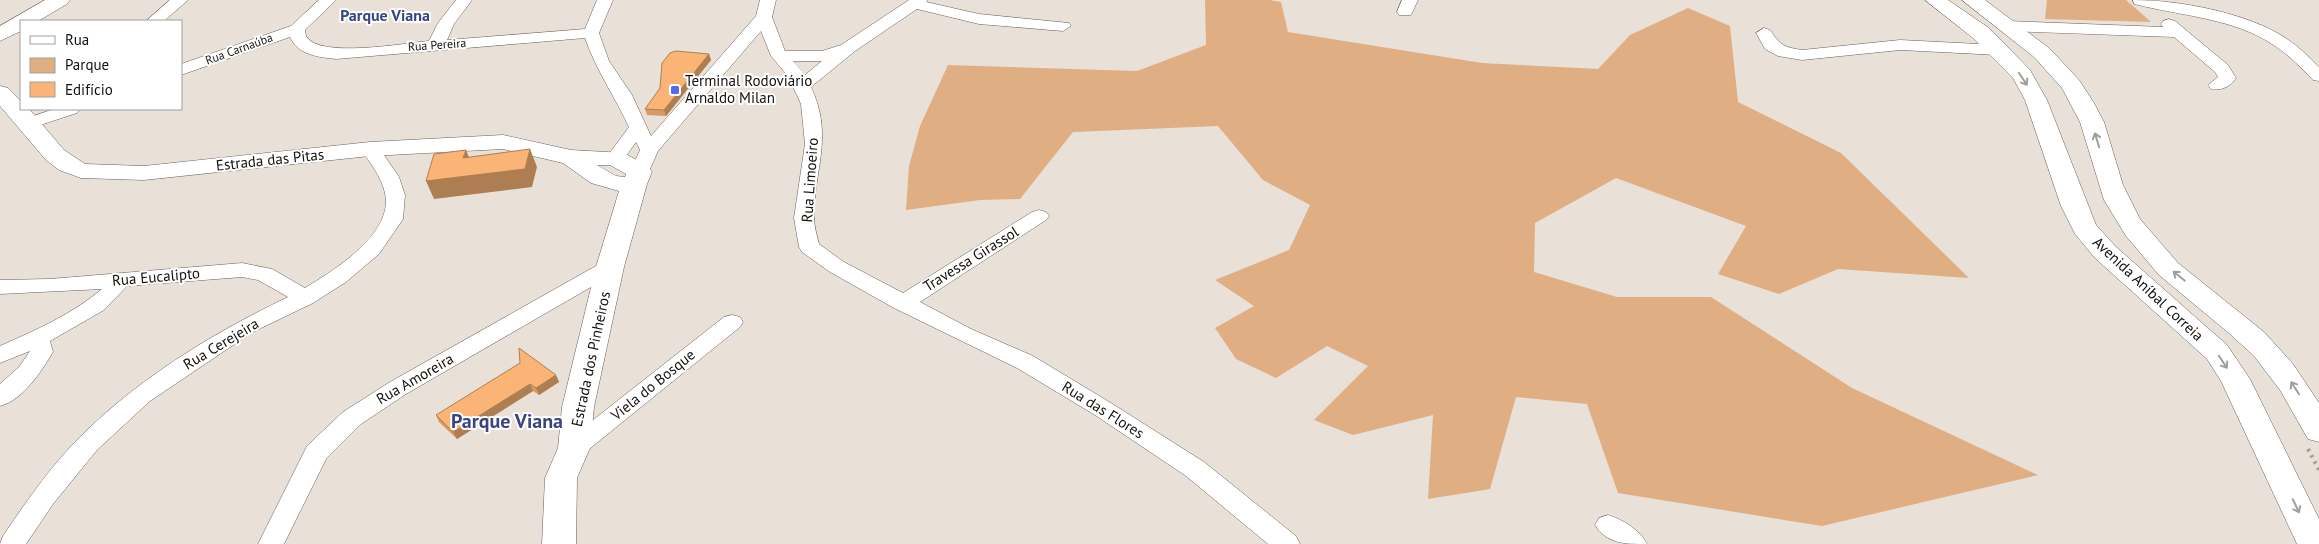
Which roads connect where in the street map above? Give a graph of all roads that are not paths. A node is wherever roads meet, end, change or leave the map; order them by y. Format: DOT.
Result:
graph roads {
  1 [pos="60,0"];
  2 [pos="180,0"];
  3 [pos="328,0"];
  4 [pos="464,0"];
  5 [pos="605,0"];
  6 [pos="1935,0"];
  7 [pos="1972,0"];
  8 [pos="2140,0"];
  9 [pos="917,2"];
  10 [pos="766,9"];
  11 [pos="24,20"];
  12 [pos="155,20"];
  13 [pos="1063,26"];
  14 [pos="297,29"];
  15 [pos="2178,32"];
  16 [pos="591,33"];
  17 [pos="1764,33"];
  18 [pos="2003,38"];
  19 [pos="436,45"];
  20 [pos="849,47"];
  21 [pos="779,56"];
  22 [pos="182,70"];
  23 [pos="2319,76"];
  24 [pos="2217,85"];
  25 [pos="802,86"];
  26 [pos="0,93"];
  27 [pos="65,110"];
  28 [pos="27,116"];
  29 [pos="638,127"];
  30 [pos="370,149"];
  31 [pos="570,157"];
  32 [pos="615,158"];
  33 [pos="638,178"];
  34 [pos="604,182"];
  35 [pos="1039,216"];
  36 [pos="610,267"];
  37 [pos="177,275"];
  38 [pos="121,280"];
  39 [pos="0,287"];
  40 [pos="305,298"];
  41 [pos="902,303"];
  42 [pos="81,316"];
  43 [pos="732,322"];
  44 [pos="38,337"];
  45 [pos="0,355"];
  46 [pos="0,398"];
  47 [pos="2319,431"];
  48 [pos="574,448"];
  49 [pos="1608,525"];
  50 [pos="1275,541"];
  51 [pos="12,544"];
  52 [pos="271,544"];
  53 [pos="559,544"];
  54 [pos="1634,544"];
  55 [pos="2314,544"];
  1 -- 11 [label="main road"];
  2 -- 12 [label="street"];
  3 -- 14 [label="street"];
  4 -- 19 [label="street"];
  5 -- 16 [label="street"];
  6 -- 18 [label="main road, Avenida Aníbal Correia"];
  7 -- 18 [label="main road, Avenida Aníbal Correia"];
  8 -- 15 [label="street"];
  8 -- 23 [label="street"];
  9 -- 13 [label="street"];
  9 -- 20 [label="street"];
  10 -- 21 [label="street, Rua Limoeiro"];
  10 -- 33 [label="street"];
  14 -- 19 [label="street, Rua Pereira"];
  14 -- 22 [label="street, Rua Carnaúba"];
  15 -- 18 [label="street"];
  15 -- 24 [label="street"];
  16 -- 19 [label="street, Rua Pereira"];
  16 -- 29 [label="street"];
  17 -- 18 [label="street"];
  47 -- 18 [label="main road, Avenida Aníbal Correia, one-way"];
  18 -- 55 [label="main road, Avenida Aníbal Correia, one-way"];
  20 -- 21 [label="street"];
  20 -- 25 [label="street"];
  21 -- 25 [label="street, Rua Limoeiro"];
  25 -- 41 [label="street, Rua Limoeiro"];
  26 -- 28 [label="main road, Estrada das Pitas"];
  27 -- 28 [label="street"];
  28 -- 30 [label="main road, Estrada das Pitas"];
  29 -- 32 [label="street"];
  29 -- 33 [label="street"];
  30 -- 31 [label="main road, Estrada das Pitas"];
  30 -- 40 [label="street, Rua Cerejeira"];
  31 -- 32 [label="main road, Estrada das Pitas"];
  31 -- 34 [label="main road, Estrada das Pitas"];
  32 -- 33 [label="main road, Estrada das Pitas"];
  32 -- 34 [label="main road"];
  33 -- 34 [label="main road"];
  33 -- 36 [label="main road, Estrada dos Pinheiros"];
  35 -- 41 [label="street, Travessa Girassol"];
  36 -- 48 [label="main road, Estrada dos Pinheiros"];
  36 -- 52 [label="street, Rua Amoreira"];
  37 -- 38 [label="street, Rua Eucalipto"];
  37 -- 40 [label="street, Rua Eucalipto"];
  37 -- 42 [label="street"];
  38 -- 39 [label="street, Rua Eucalipto"];
  38 -- 42 [label="street"];
  40 -- 51 [label="street, Rua Cerejeira"];
  41 -- 50 [label="street, Rua das Flores"];
  42 -- 44 [label="street"];
  43 -- 48 [label="street, Viela do Bosque"];
  44 -- 45 [label="street"];
  44 -- 46 [label="street"];
  48 -- 53 [label="main road, Estrada dos Pinheiros"];
  49 -- 54 [label="street"];
}
